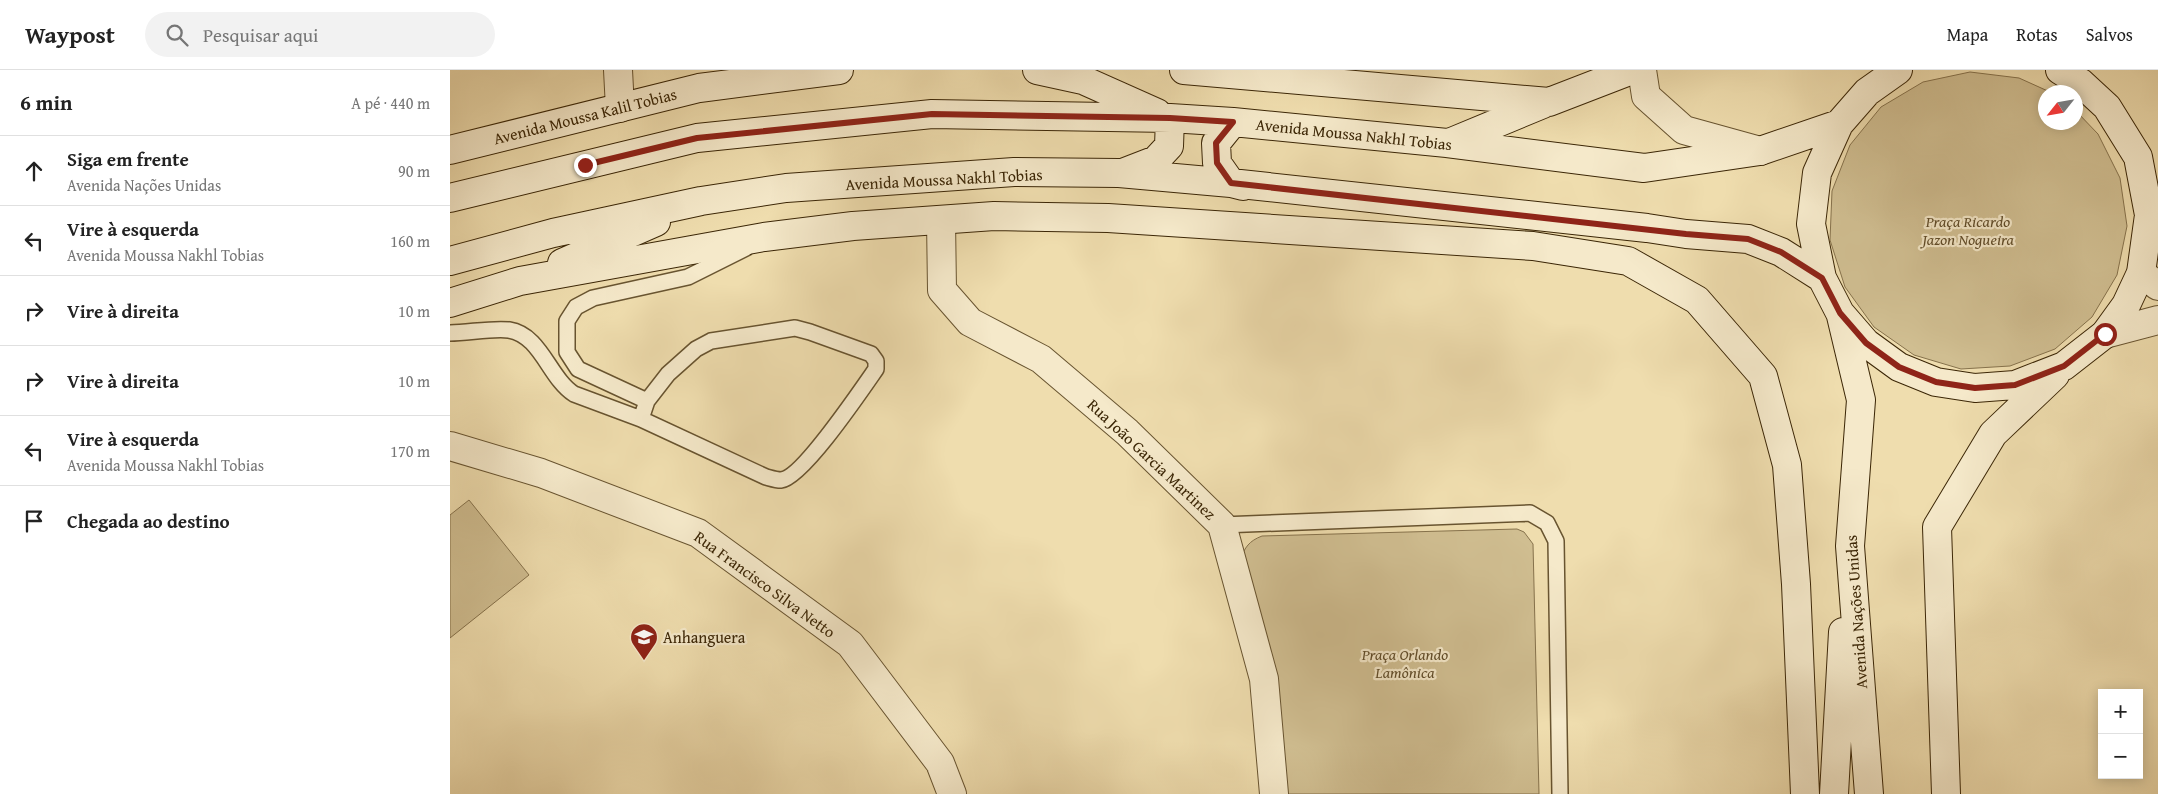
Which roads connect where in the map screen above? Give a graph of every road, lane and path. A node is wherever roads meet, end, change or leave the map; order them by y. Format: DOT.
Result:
graph roads {
  1 [pos="618,70"];
  2 [pos="839,70"];
  3 [pos="1037,70"];
  4 [pos="1184,70"];
  5 [pos="1632,70"];
  6 [pos="1642,70"];
  7 [pos="1898,70"];
  8 [pos="2060,70"];
  9 [pos="2092,70"];
  10 [pos="1549,102"];
  11 [pos="2107,107"];
  12 [pos="620,108"];
  13 [pos="1170,118"];
  14 [pos="1233,122"];
  15 [pos="1839,124"];
  16 [pos="1447,143"];
  17 [pos="450,150"];
  18 [pos="1760,151"];
  19 [pos="1120,173"];
  20 [pos="1231,183"];
  21 [pos="450,198"];
  22 [pos="701,200"];
  23 [pos="941,220"];
  24 [pos="1646,228"];
  25 [pos="764,237"];
  26 [pos="1419,240"];
  27 [pos="1533,246"];
  28 [pos="450,261"];
  29 [pos="1822,278"];
  30 [pos="2149,280"];
  31 [pos="520,281"];
  32 [pos="450,303"];
  33 [pos="1840,313"];
  34 [pos="2158,320"];
  35 [pos="450,333"];
  36 [pos="2105,334"];
  37 [pos="2064,366"];
  38 [pos="647,401"];
  39 [pos="641,418"];
  40 [pos="450,446"];
  41 [pos="1222,525"];
  42 [pos="1850,546"];
  43 [pos="1946,793"];
  44 [pos="952,794"];
  45 [pos="1274,794"];
  46 [pos="1560,794"];
  47 [pos="1805,794"];
  48 [pos="1834,794"];
  49 [pos="1869,794"];
  1 -- 12 [label="main road"];
  2 -- 12 [label="main road, Avenida Moussa Kalil Tobias"];
  3 -- 13 [label="main road"];
  4 -- 10 [label="main road"];
  5 -- 10 [label="main road"];
  6 -- 18 [label="main road"];
  7 -- 15 [label="main road, Avenida Nações Unidas"];
  8 -- 11 [label="main road, Avenida Nações Unidas"];
  9 -- 11 [label="main road, Avenida Nações Unidas"];
  10 -- 16 [label="main road"];
  11 -- 30 [label="main road, Avenida Nações Unidas"];
  12 -- 17 [label="main road, Avenida Moussa Kalil Tobias"];
  13 -- 14 [label="main road, Avenida Moussa Nakhl Tobias"];
  13 -- 19 [label="main road"];
  13 -- 21 [label="main road, Avenida Moussa Nakhl Tobias"];
  14 -- 16 [label="main road, Avenida Moussa Nakhl Tobias"];
  14 -- 20 [label="main road"];
  15 -- 18 [label="main road, Avenida Moussa Nakhl Tobias"];
  15 -- 29 [label="main road, Avenida Nações Unidas"];
  16 -- 18 [label="main road, Avenida Moussa Nakhl Tobias"];
  19 -- 20 [label="main road, Avenida Moussa Nakhl Tobias"];
  19 -- 22 [label="main road, Avenida Moussa Nakhl Tobias"];
  20 -- 24 [label="main road, Avenida Moussa Nakhl Tobias"];
  20 -- 26 [label="main road"];
  22 -- 28 [label="main road, Avenida Moussa Nakhl Tobias"];
  22 -- 31 [label="main road"];
  23 -- 25 [label="main road"];
  23 -- 26 [label="main road"];
  23 -- 41 [label="main road, Rua João Garcia Martinez"];
  24 -- 27 [label="main road"];
  24 -- 29 [label="main road, Avenida Moussa Nakhl Tobias"];
  25 -- 31 [label="main road"];
  25 -- 38 [label="lane"];
  26 -- 27 [label="main road"];
  27 -- 47 [label="main road"];
  29 -- 33 [label="main road, Avenida Nações Unidas"];
  30 -- 36 [label="main road, Avenida Nações Unidas"];
  31 -- 32 [label="main road"];
  33 -- 37 [label="main road, Avenida Nações Unidas"];
  33 -- 42 [label="main road, Avenida Nações Unidas"];
  34 -- 36 [label="main road"];
  35 -- 39 [label="lane"];
  36 -- 37 [label="main road, Avenida Nações Unidas"];
  37 -- 43 [label="main road, Avenida Nações Unidas"];
  38 -- 39 [label="lane"];
  38 -- 39 [label="lane"];
  40 -- 44 [label="main road, Rua Francisco Silva Netto"];
  41 -- 45 [label="main road, Rua João Garcia Martinez"];
  41 -- 46 [label="lane"];
  42 -- 48 [label="main road"];
  42 -- 49 [label="main road, Avenida Nações Unidas"];
}
